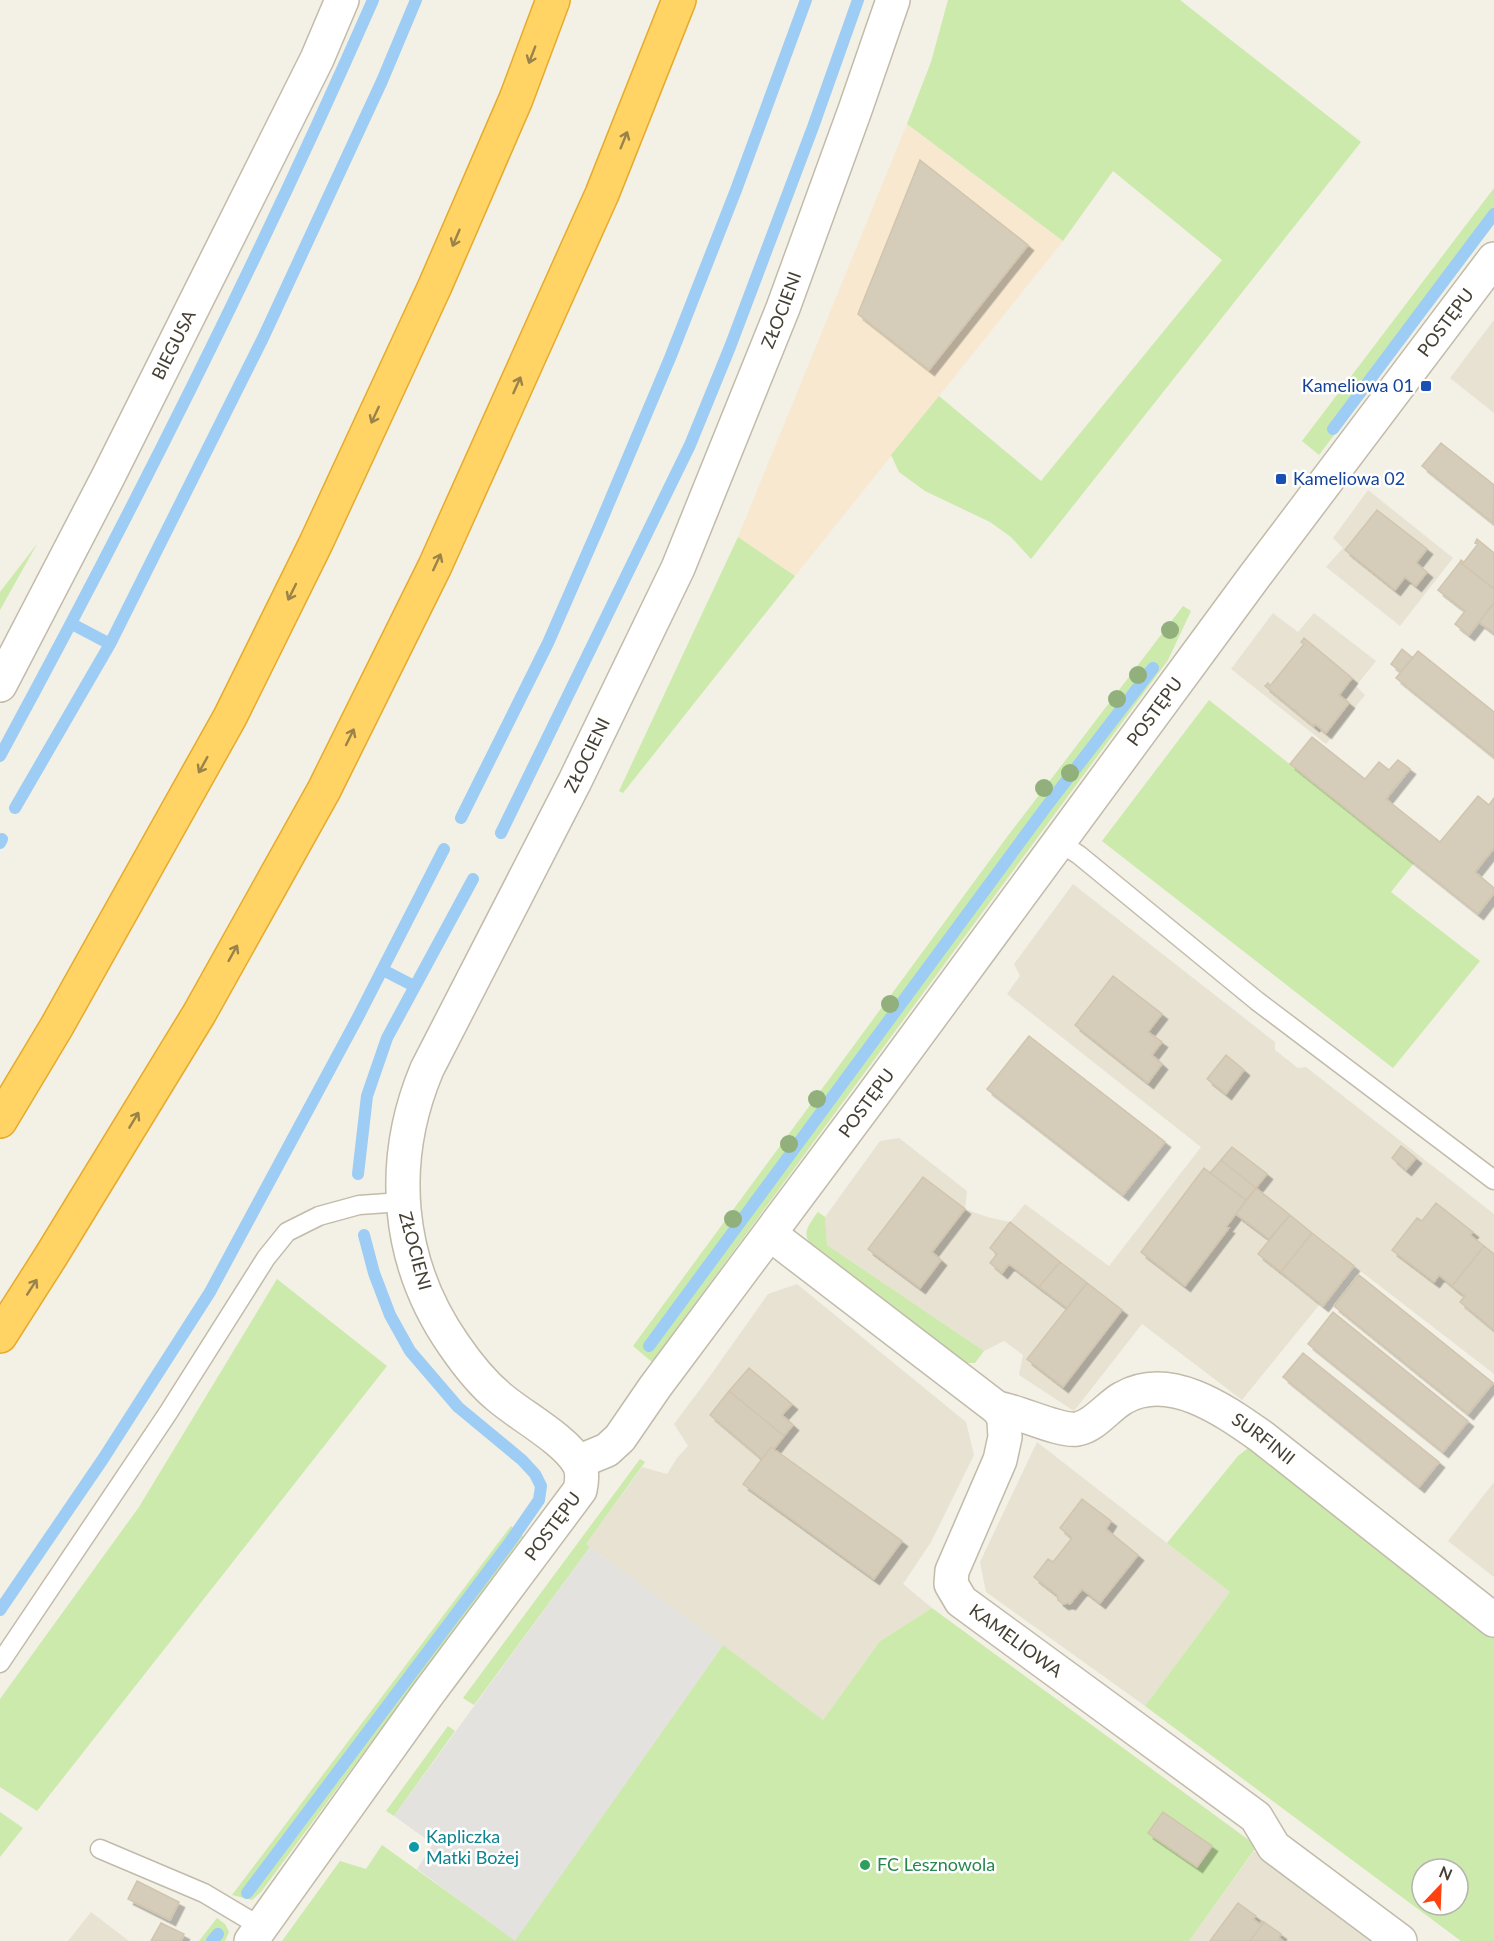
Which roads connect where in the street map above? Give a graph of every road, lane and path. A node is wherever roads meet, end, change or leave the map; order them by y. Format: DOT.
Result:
graph roads {
  1 [pos="342,0"];
  2 [pos="553,0"];
  3 [pos="679,0"];
  4 [pos="893,0"];
  5 [pos="1494,259"];
  6 [pos="0,685"];
  7 [pos="1059,842"];
  8 [pos="0,1120"];
  9 [pos="1494,1180"];
  10 [pos="402,1202"];
  11 [pos="770,1234"];
  12 [pos="0,1336"];
  13 [pos="997,1408"];
  14 [pos="578,1462"];
  15 [pos="1494,1620"];
  16 [pos="0,1663"];
  17 [pos="100,1848"];
  18 [pos="256,1934"];
  19 [pos="1400,1941"];
  1 -- 6 [label="street, BIEGUSA"];
  2 -- 8 [label="highway, one-way"];
  12 -- 3 [label="highway, one-way"];
  4 -- 10 [label="street, ZŁOCIENI"];
  5 -- 7 [label="street, POSTĘPU"];
  7 -- 9 [label="lane"];
  7 -- 11 [label="street, POSTĘPU"];
  10 -- 14 [label="street, ZŁOCIENI"];
  10 -- 16 [label="lane"];
  11 -- 13 [label="street"];
  11 -- 14 [label="street, POSTĘPU"];
  13 -- 15 [label="street, SURFINII"];
  13 -- 19 [label="street, KAMELIOWA"];
  14 -- 18 [label="street, POSTĘPU"];
  17 -- 18 [label="lane"];
}
